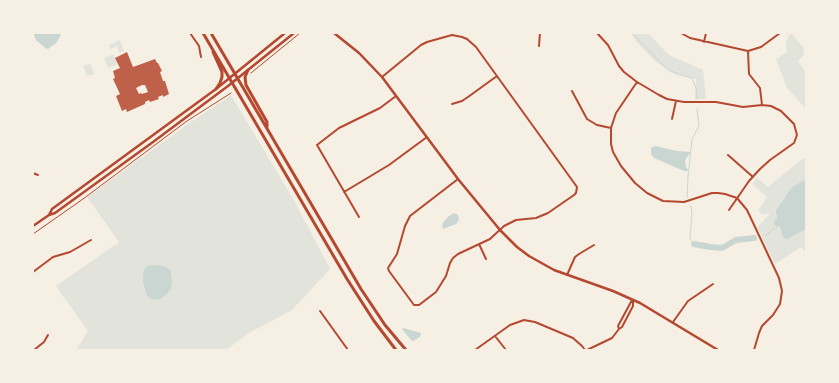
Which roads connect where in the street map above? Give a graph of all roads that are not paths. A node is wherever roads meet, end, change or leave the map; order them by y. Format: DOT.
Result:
graph roads {
  1 [pos="190,33"];
  2 [pos="203,33"];
  3 [pos="211,33"];
  4 [pos="285,33"];
  5 [pos="294,33"];
  6 [pos="334,33"];
  7 [pos="540,33"];
  8 [pos="597,33"];
  9 [pos="681,33"];
  10 [pos="706,33"];
  11 [pos="780,33"];
  12 [pos="280,37"];
  13 [pos="283,42"];
  14 [pos="704,42"];
  15 [pos="209,43"];
  16 [pos="539,46"];
  17 [pos="748,51"];
  18 [pos="201,57"];
  19 [pos="250,71"];
  20 [pos="235,73"];
  21 [pos="382,76"];
  22 [pos="497,76"];
  23 [pos="229,78"];
  24 [pos="238,78"];
  25 [pos="637,82"];
  26 [pos="232,83"];
  27 [pos="216,89"];
  28 [pos="572,91"];
  29 [pos="397,96"];
  30 [pos="676,101"];
  31 [pos="452,104"];
  32 [pos="762,105"];
  33 [pos="672,119"];
  34 [pos="611,128"];
  35 [pos="267,129"];
  36 [pos="427,137"];
  37 [pos="728,155"];
  38 [pos="33,173"];
  39 [pos="38,175"];
  40 [pos="753,177"];
  41 [pos="458,179"];
  42 [pos="344,192"];
  43 [pos="737,198"];
  44 [pos="729,210"];
  45 [pos="49,215"];
  46 [pos="359,217"];
  47 [pos="33,226"];
  48 [pos="500,230"];
  49 [pos="91,240"];
  50 [pos="478,244"];
  51 [pos="594,245"];
  52 [pos="486,259"];
  53 [pos="33,272"];
  54 [pos="567,275"];
  55 [pos="713,284"];
  56 [pos="632,299"];
  57 [pos="320,311"];
  58 [pos="673,322"];
  59 [pos="619,329"];
  60 [pos="48,335"];
  61 [pos="496,336"];
  62 [pos="34,350"];
  63 [pos="348,350"];
  64 [pos="396,350"];
  65 [pos="406,350"];
  66 [pos="475,350"];
  67 [pos="506,350"];
  68 [pos="586,350"];
  69 [pos="718,350"];
  70 [pos="754,350"];
  1 -- 18 [label="street"];
  2 -- 15 [label="main road"];
  3 -- 20 [label="main road"];
  4 -- 12 [label="street"];
  5 -- 13 [label="street"];
  6 -- 21 [label="street"];
  7 -- 16 [label="street"];
  8 -- 25 [label="street"];
  9 -- 14 [label="street"];
  10 -- 14 [label="street"];
  11 -- 17 [label="street"];
  12 -- 13 [label="street"];
  12 -- 20 [label="street"];
  13 -- 19 [label="street"];
  14 -- 17 [label="street"];
  15 -- 23 [label="main road"];
  15 -- 27 [label="main road"];
  17 -- 32 [label="street"];
  19 -- 24 [label="street"];
  19 -- 35 [label="main road"];
  20 -- 23 [label="street"];
  20 -- 24 [label="main road"];
  21 -- 22 [label="street"];
  21 -- 29 [label="street"];
  22 -- 31 [label="street"];
  22 -- 48 [label="street"];
  23 -- 26 [label="main road"];
  23 -- 27 [label="street"];
  24 -- 26 [label="street"];
  24 -- 35 [label="main road"];
  25 -- 30 [label="street"];
  25 -- 34 [label="street"];
  26 -- 45 [label="street"];
  26 -- 64 [label="main road"];
  27 -- 45 [label="street"];
  28 -- 34 [label="street"];
  29 -- 36 [label="street"];
  29 -- 42 [label="street"];
  30 -- 32 [label="street"];
  30 -- 33 [label="street"];
  32 -- 40 [label="street"];
  34 -- 43 [label="street"];
  35 -- 65 [label="main road"];
  36 -- 41 [label="street"];
  36 -- 42 [label="street"];
  37 -- 40 [label="street"];
  38 -- 39 [label="street"];
  40 -- 43 [label="street"];
  41 -- 48 [label="street"];
  41 -- 50 [label="street"];
  42 -- 46 [label="street"];
  43 -- 44 [label="street"];
  43 -- 70 [label="street"];
  45 -- 47 [label="street"];
  48 -- 50 [label="street"];
  48 -- 54 [label="street"];
  49 -- 53 [label="street"];
  50 -- 52 [label="street"];
  51 -- 54 [label="street"];
  54 -- 56 [label="street"];
  55 -- 58 [label="street"];
  56 -- 58 [label="street"];
  56 -- 59 [label="street"];
  56 -- 59 [label="street"];
  57 -- 63 [label="street"];
  58 -- 69 [label="street"];
  59 -- 68 [label="street"];
  60 -- 62 [label="street"];
  61 -- 66 [label="street"];
  61 -- 67 [label="street"];
  61 -- 68 [label="street"];
}
